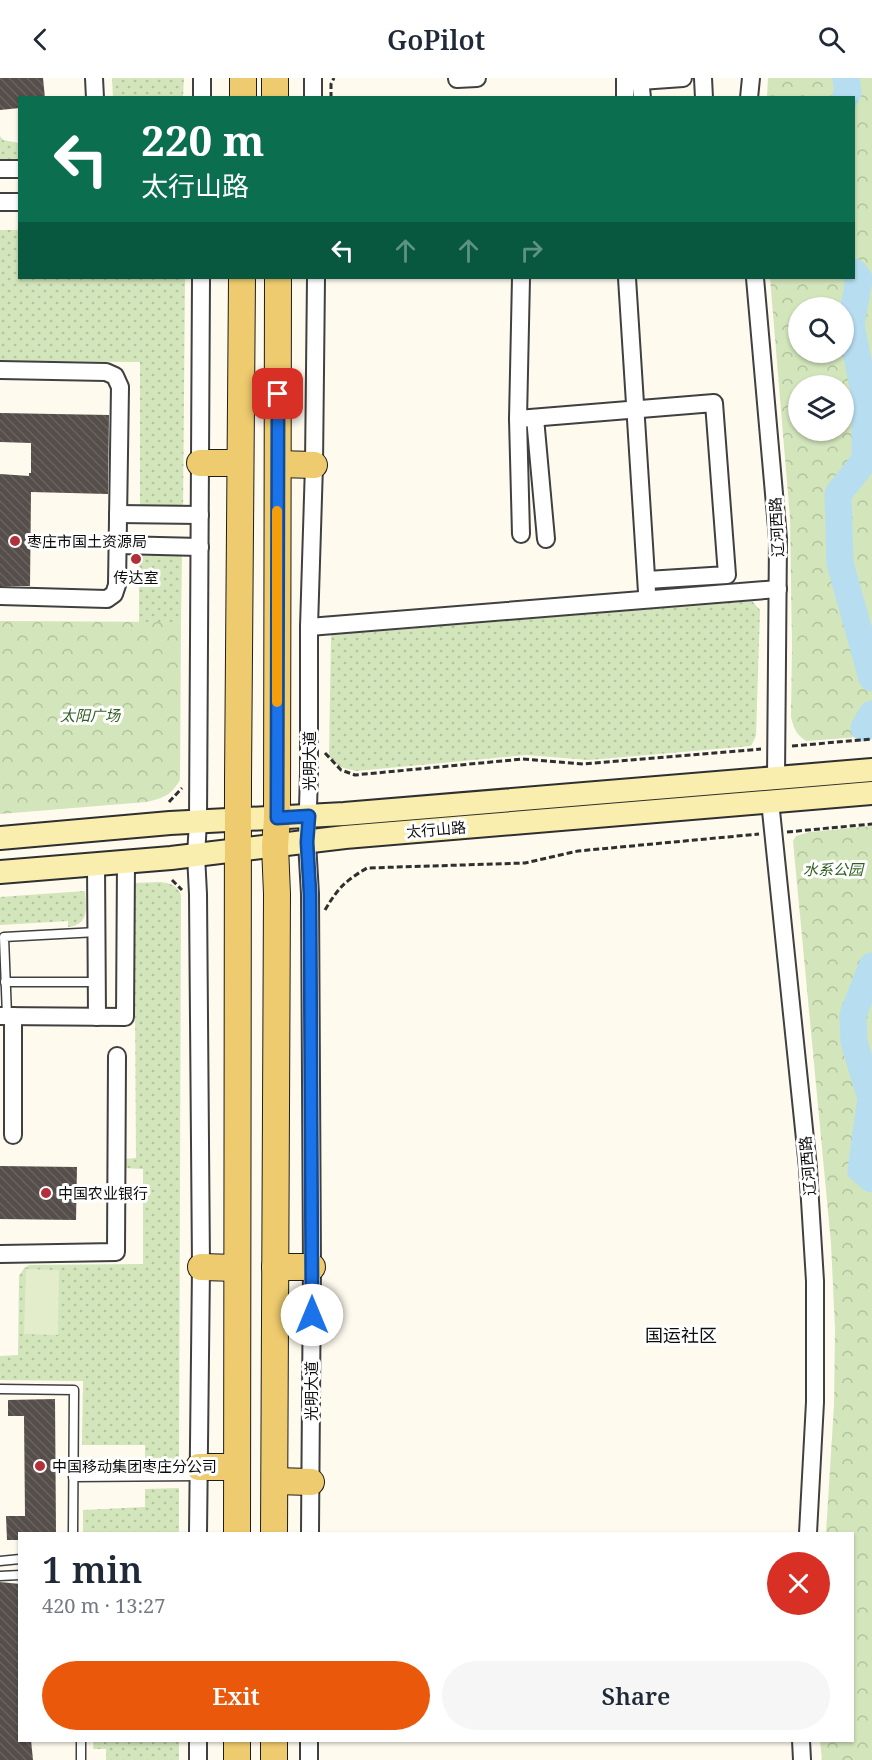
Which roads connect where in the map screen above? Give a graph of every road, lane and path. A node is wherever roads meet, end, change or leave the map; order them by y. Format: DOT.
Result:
graph roads {
  1 [pos="94,78"];
  2 [pos="202,78"];
  3 [pos="243,78"];
  4 [pos="275,78"];
  5 [pos="313,78"];
  6 [pos="334,78"];
  7 [pos="477,78"];
  8 [pos="683,78"];
  9 [pos="703,78"];
  10 [pos="751,78"];
  11 [pos="457,80"];
  12 [pos="637,84"];
  13 [pos="96,96"];
  14 [pos="202,96"];
  15 [pos="243,96"];
  16 [pos="275,96"];
  17 [pos="313,96"];
  18 [pos="331,96"];
  19 [pos="627,96"];
  20 [pos="704,96"];
  21 [pos="749,96"];
  22 [pos="0,169"];
  23 [pos="18,169"];
  24 [pos="0,202"];
  25 [pos="18,202"];
  26 [pos="201,279"];
  27 [pos="242,279"];
  28 [pos="278,279"];
  29 [pos="316,279"];
  30 [pos="521,279"];
  31 [pos="627,279"];
  32 [pos="755,279"];
  33 [pos="0,370"];
  34 [pos="636,410"];
  35 [pos="527,418"];
  36 [pos="200,463"];
  37 [pos="240,463"];
  38 [pos="278,464"];
  39 [pos="314,465"];
  40 [pos="118,514"];
  41 [pos="200,515"];
  42 [pos="521,534"];
  43 [pos="546,539"];
  44 [pos="118,545"];
  45 [pos="200,547"];
  46 [pos="647,580"];
  47 [pos="778,589"];
  48 [pos="0,596"];
  49 [pos="647,598"];
  50 [pos="309,627"];
  51 [pos="872,739"];
  52 [pos="776,747"];
  53 [pos="341,770"];
  54 [pos="872,770"];
  55 [pos="776,778"];
  56 [pos="184,786"];
  57 [pos="872,792"];
  58 [pos="770,801"];
  59 [pos="169,802"];
  60 [pos="309,816"];
  61 [pos="277,818"];
  62 [pos="238,820"];
  63 [pos="198,822"];
  64 [pos="872,824"];
  65 [pos="774,833"];
  66 [pos="0,838"];
  67 [pos="307,842"];
  68 [pos="274,846"];
  69 [pos="237,850"];
  70 [pos="196,855"];
  71 [pos="126,862"];
  72 [pos="96,864"];
  73 [pos="0,872"];
  74 [pos="172,880"];
  75 [pos="186,894"];
  76 [pos="335,894"];
  77 [pos="98,932"];
  78 [pos="5,982"];
  79 [pos="97,982"];
  80 [pos="7,1016"];
  81 [pos="97,1017"];
  82 [pos="117,1056"];
  83 [pos="13,1135"];
  84 [pos="0,1254"];
  85 [pos="201,1267"];
  86 [pos="275,1267"];
  87 [pos="312,1267"];
  88 [pos="237,1268"];
  89 [pos="0,1389"];
  90 [pos="237,1467"];
  91 [pos="199,1472"];
  92 [pos="73,1477"];
  93 [pos="274,1480"];
  94 [pos="311,1482"];
  95 [pos="72,1532"];
  96 [pos="198,1532"];
  97 [pos="237,1532"];
  98 [pos="274,1532"];
  99 [pos="310,1532"];
  100 [pos="808,1532"];
  101 [pos="18,1559"];
  102 [pos="0,1561"];
  103 [pos="18,1575"];
  104 [pos="0,1576"];
  105 [pos="81,1742"];
  106 [pos="198,1742"];
  107 [pos="237,1742"];
  108 [pos="274,1742"];
  109 [pos="309,1742"];
  110 [pos="801,1742"];
  111 [pos="81,1760"];
  112 [pos="198,1760"];
  113 [pos="237,1760"];
  114 [pos="274,1760"];
  115 [pos="309,1760"];
  116 [pos="802,1760"];
  1 -- 13 [label="street"];
  2 -- 14 [label="street"];
  3 -- 15 [label="main road"];
  4 -- 16 [label="main road"];
  5 -- 17 [label="street"];
  6 -- 18 [label="path"];
  7 -- 11 [label="street"];
  8 -- 12 [label="street"];
  9 -- 20 [label="street"];
  10 -- 21 [label="street"];
  12 -- 19 [label="street"];
  22 -- 23 [label="street"];
  24 -- 25 [label="street"];
  26 -- 36 [label="street"];
  27 -- 37 [label="main road"];
  28 -- 38 [label="main road"];
  29 -- 39 [label="street, 光明大道"];
  30 -- 35 [label="street"];
  31 -- 34 [label="street"];
  32 -- 47 [label="street, 辽河西路"];
  33 -- 40 [label="street"];
  34 -- 35 [label="street"];
  34 -- 46 [label="street"];
  34 -- 46 [label="street"];
  35 -- 42 [label="street"];
  35 -- 43 [label="street"];
  36 -- 37 [label="main road"];
  36 -- 41 [label="street"];
  37 -- 62 [label="main road"];
  38 -- 39 [label="main road"];
  38 -- 61 [label="main road"];
  39 -- 50 [label="street, 光明大道"];
  40 -- 41 [label="street"];
  40 -- 44 [label="street"];
  41 -- 45 [label="street"];
  44 -- 45 [label="street"];
  44 -- 48 [label="street"];
  45 -- 63 [label="street"];
  46 -- 49 [label="street"];
  47 -- 49 [label="street"];
  47 -- 52 [label="street, 辽河西路"];
  49 -- 50 [label="street"];
  50 -- 60 [label="street, 光明大道"];
  51 -- 52 [label="path"];
  52 -- 53 [label="path"];
  52 -- 55 [label="street, 辽河西路"];
  54 -- 55 [label="main road, 太行山路"];
  55 -- 60 [label="main road, 太行山路"];
  56 -- 59 [label="path"];
  57 -- 58 [label="main road, 太行山路"];
  58 -- 65 [label="street, 辽河西路"];
  58 -- 67 [label="main road, 太行山路"];
  60 -- 61 [label="main road, 太行山路"];
  60 -- 67 [label="street, 光明大道"];
  61 -- 62 [label="main road, 太行山路"];
  61 -- 68 [label="main road"];
  62 -- 63 [label="main road, 太行山路"];
  62 -- 69 [label="main road"];
  63 -- 66 [label="main road, 太行山路"];
  63 -- 70 [label="street"];
  64 -- 65 [label="path"];
  65 -- 76 [label="path"];
  65 -- 100 [label="street, 辽河西路"];
  67 -- 68 [label="main road, 太行山路"];
  67 -- 87 [label="street, 光明大道"];
  68 -- 69 [label="main road, 太行山路"];
  68 -- 86 [label="main road"];
  69 -- 70 [label="main road, 太行山路"];
  69 -- 88 [label="main road"];
  70 -- 71 [label="main road, 太行山路"];
  70 -- 85 [label="street"];
  71 -- 72 [label="main road, 太行山路"];
  71 -- 81 [label="street"];
  72 -- 73 [label="main road, 太行山路"];
  72 -- 77 [label="street"];
  74 -- 75 [label="path"];
  77 -- 78 [label="lane"];
  77 -- 79 [label="street"];
  78 -- 79 [label="lane"];
  78 -- 80 [label="lane"];
  79 -- 81 [label="street"];
  80 -- 81 [label="street"];
  80 -- 83 [label="street"];
  82 -- 84 [label="street"];
  85 -- 88 [label="main road"];
  85 -- 91 [label="street"];
  86 -- 87 [label="main road"];
  86 -- 93 [label="main road"];
  87 -- 94 [label="street, 光明大道"];
  88 -- 90 [label="main road"];
  89 -- 92 [label="lane"];
  90 -- 91 [label="main road"];
  90 -- 97 [label="main road"];
  91 -- 92 [label="lane"];
  91 -- 96 [label="street"];
  92 -- 95 [label="lane"];
  93 -- 94 [label="main road"];
  93 -- 98 [label="main road"];
  94 -- 99 [label="street, 光明大道"];
  101 -- 102 [label="lane"];
  103 -- 104 [label="lane"];
  105 -- 111 [label="lane"];
  106 -- 112 [label="street"];
  107 -- 113 [label="main road"];
  108 -- 114 [label="main road"];
  109 -- 115 [label="street"];
  110 -- 116 [label="street"];
}
